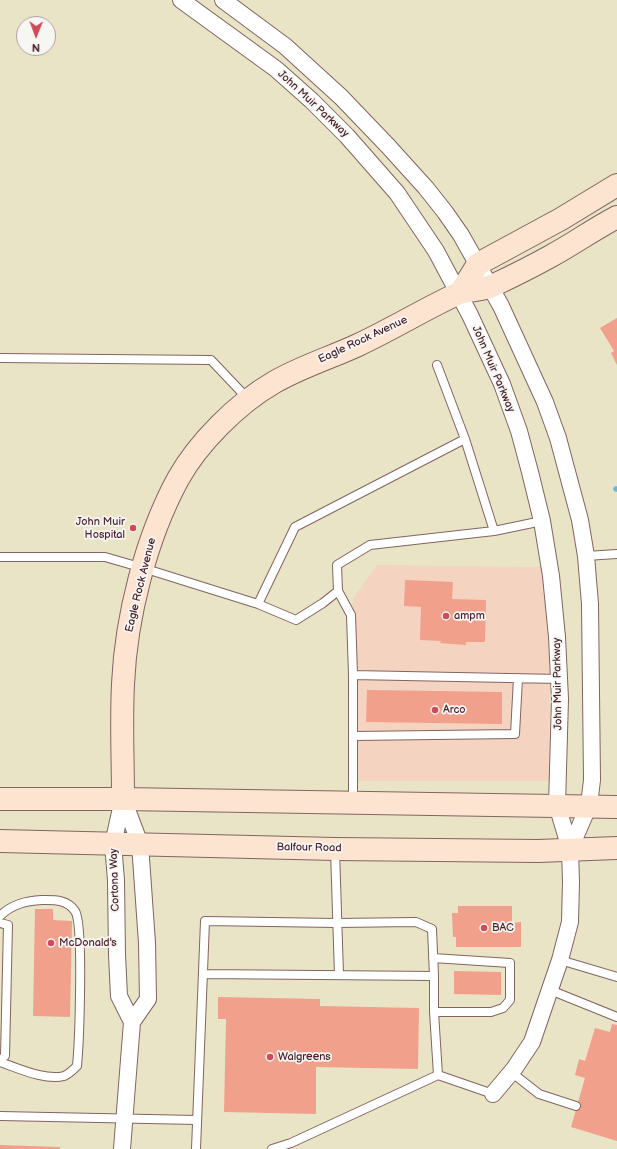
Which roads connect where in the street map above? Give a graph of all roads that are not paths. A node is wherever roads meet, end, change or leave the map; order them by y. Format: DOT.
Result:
graph roads {
  1 [pos="181,0"];
  2 [pos="223,0"];
  3 [pos="617,185"];
  4 [pos="617,217"];
  5 [pos="478,264"];
  6 [pos="491,287"];
  7 [pos="460,293"];
  8 [pos="0,358"];
  9 [pos="437,365"];
  10 [pos="249,400"];
  11 [pos="465,439"];
  12 [pos="542,521"];
  13 [pos="494,531"];
  14 [pos="617,554"];
  15 [pos="586,556"];
  16 [pos="0,557"];
  17 [pos="143,568"];
  18 [pos="338,591"];
  19 [pos="258,604"];
  20 [pos="354,675"];
  21 [pos="518,678"];
  22 [pos="560,679"];
  23 [pos="354,736"];
  24 [pos="0,799"];
  25 [pos="123,799"];
  26 [pos="353,803"];
  27 [pos="556,805"];
  28 [pos="589,805"];
  29 [pos="617,807"];
  30 [pos="0,841"];
  31 [pos="113,844"];
  32 [pos="140,844"];
  33 [pos="617,848"];
  34 [pos="335,849"];
  35 [pos="570,849"];
  36 [pos="0,916"];
  37 [pos="0,923"];
  38 [pos="336,923"];
  39 [pos="433,958"];
  40 [pos="560,960"];
  41 [pos="203,974"];
  42 [pos="339,975"];
  43 [pos="434,976"];
  44 [pos="617,977"];
  45 [pos="550,990"];
  46 [pos="434,1012"];
  47 [pos="617,1017"];
  48 [pos="132,1022"];
  49 [pos="0,1061"];
  50 [pos="511,1072"];
  51 [pos="438,1075"];
  52 [pos="493,1094"];
  53 [pos="576,1106"];
  54 [pos="0,1116"];
  55 [pos="124,1119"];
  56 [pos="197,1120"];
  57 [pos="122,1149"];
  58 [pos="196,1149"];
  59 [pos="272,1149"];
  1 -- 7 [label="street, John Muir Parkway"];
  2 -- 5 [label="street, John Muir Parkway"];
  3 -- 5 [label="main road"];
  4 -- 6 [label="main road, Eagle Rock Avenue"];
  5 -- 6 [label="street, John Muir Parkway"];
  5 -- 7 [label="main road"];
  6 -- 7 [label="main road, Eagle Rock Avenue"];
  6 -- 15 [label="street, John Muir Parkway"];
  7 -- 10 [label="main road, Eagle Rock Avenue"];
  7 -- 12 [label="street, John Muir Parkway"];
  8 -- 10 [label="lane"];
  9 -- 11 [label="lane"];
  10 -- 17 [label="main road, Eagle Rock Avenue"];
  11 -- 13 [label="lane"];
  11 -- 19 [label="lane"];
  12 -- 13 [label="lane"];
  12 -- 22 [label="street, John Muir Parkway"];
  13 -- 18 [label="lane"];
  14 -- 15 [label="lane"];
  15 -- 28 [label="street, John Muir Parkway"];
  16 -- 17 [label="lane"];
  17 -- 19 [label="lane"];
  17 -- 25 [label="main road, Eagle Rock Avenue"];
  18 -- 19 [label="lane"];
  18 -- 20 [label="lane"];
  20 -- 21 [label="lane"];
  20 -- 23 [label="lane"];
  21 -- 22 [label="lane"];
  21 -- 23 [label="lane"];
  22 -- 27 [label="street, John Muir Parkway"];
  23 -- 26 [label="lane"];
  24 -- 25 [label="main road"];
  25 -- 26 [label="main road"];
  25 -- 31 [label="street, Cortona Way"];
  25 -- 32 [label="street"];
  26 -- 27 [label="main road"];
  27 -- 28 [label="main road"];
  27 -- 35 [label="street, John Muir Parkway"];
  28 -- 29 [label="main road"];
  28 -- 35 [label="street, John Muir Parkway"];
  30 -- 31 [label="main road, Balfour Road"];
  31 -- 32 [label="main road, Balfour Road"];
  31 -- 48 [label="street, Cortona Way"];
  32 -- 34 [label="main road, Balfour Road"];
  32 -- 48 [label="street"];
  33 -- 35 [label="main road, Balfour Road"];
  34 -- 35 [label="main road, Balfour Road"];
  34 -- 38 [label="lane"];
  35 -- 40 [label="street, John Muir Parkway"];
  36 -- 49 [label="lane"];
  37 -- 49 [label="lane"];
  38 -- 39 [label="lane"];
  38 -- 41 [label="lane"];
  38 -- 42 [label="lane"];
  39 -- 43 [label="lane"];
  39 -- 46 [label="lane"];
  40 -- 44 [label="lane"];
  40 -- 45 [label="street, John Muir Parkway"];
  41 -- 42 [label="lane"];
  41 -- 56 [label="lane"];
  42 -- 43 [label="lane"];
  43 -- 46 [label="lane"];
  45 -- 47 [label="lane"];
  45 -- 50 [label="street, John Muir Parkway"];
  46 -- 51 [label="lane"];
  48 -- 55 [label="street"];
  50 -- 52 [label="street, John Muir Parkway"];
  50 -- 53 [label="lane"];
  51 -- 52 [label="lane"];
  51 -- 59 [label="lane"];
  54 -- 55 [label="lane"];
  55 -- 56 [label="lane"];
  55 -- 57 [label="street"];
  56 -- 58 [label="lane"];
}
